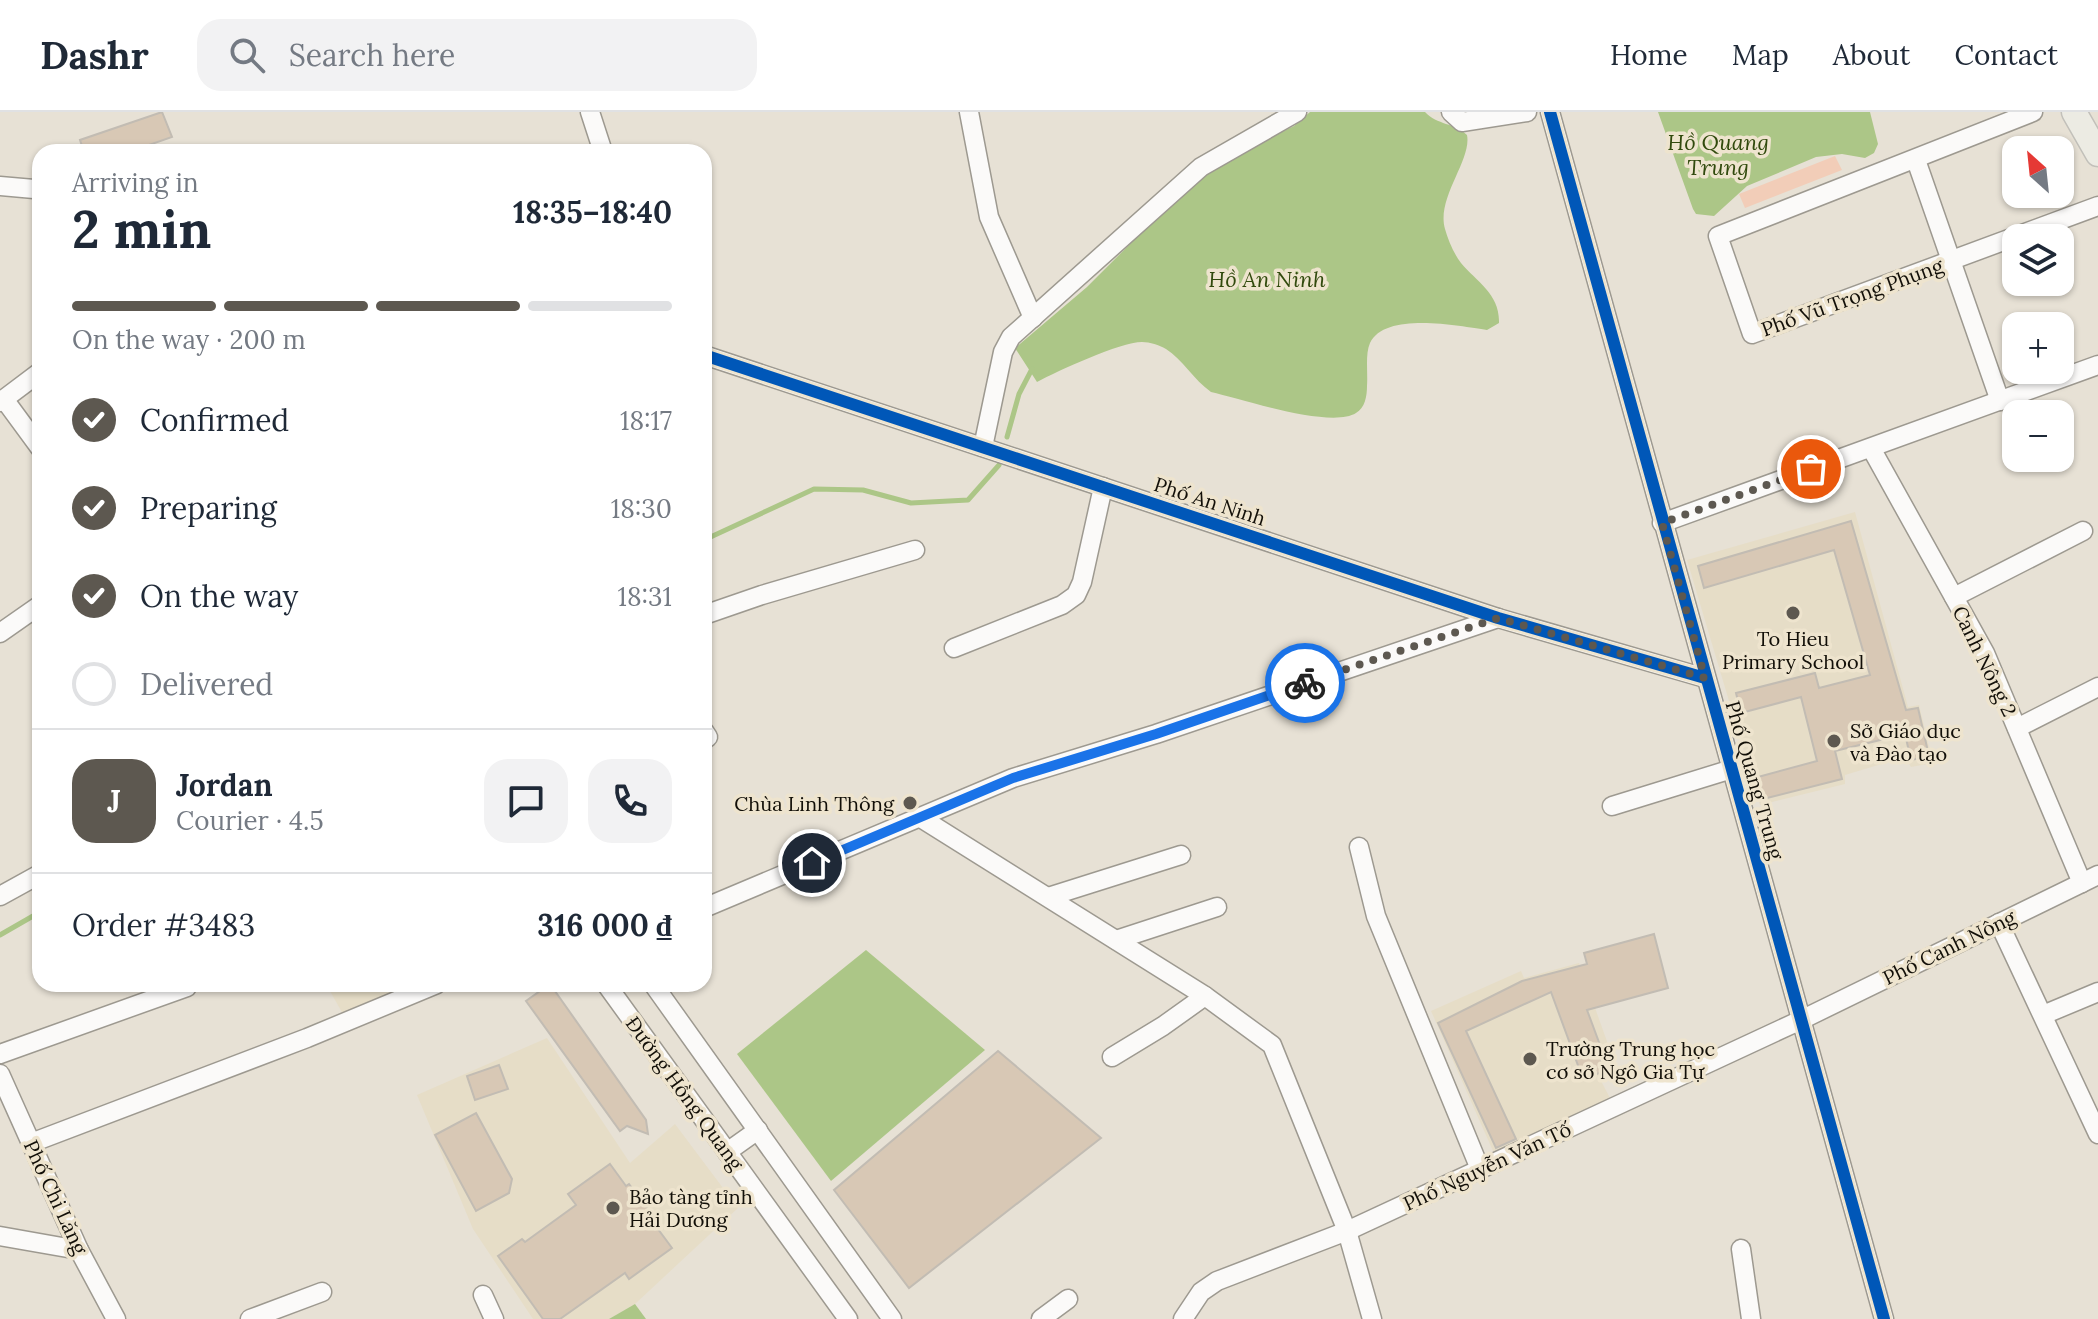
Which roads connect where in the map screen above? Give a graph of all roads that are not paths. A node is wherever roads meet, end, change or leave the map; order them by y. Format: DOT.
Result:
graph roads {
  1 [pos="590,112"];
  2 [pos="969,112"];
  3 [pos="1297,112"];
  4 [pos="1451,112"];
  5 [pos="1527,112"];
  6 [pos="1550,112"];
  7 [pos="2033,112"];
  8 [pos="2074,112"];
  9 [pos="1997,118"];
  10 [pos="600,144"];
  11 [pos="2098,154"];
  12 [pos="1916,160"];
  13 [pos="0,186"];
  14 [pos="32,190"];
  15 [pos="2098,206"];
  16 [pos="1951,260"];
  17 [pos="1033,318"];
  18 [pos="712,358"];
  19 [pos="2098,365"];
  20 [pos="32,378"];
  21 [pos="2,401"];
  22 [pos="2000,401"];
  23 [pos="32,438"];
  24 [pos="983,447"];
  25 [pos="1871,448"];
  26 [pos="1103,487"];
  27 [pos="1662,523"];
  28 [pos="2083,531"];
  29 [pos="915,550"];
  30 [pos="1954,597"];
  31 [pos="32,611"];
  32 [pos="712,612"];
  33 [pos="1498,618"];
  34 [pos="0,633"];
  35 [pos="954,648"];
  36 [pos="1705,678"];
  37 [pos="2098,687"];
  38 [pos="2017,728"];
  39 [pos="1732,769"];
  40 [pos="1612,806"];
  41 [pos="921,818"];
  42 [pos="1359,847"];
  43 [pos="1181,855"];
  44 [pos="32,878"];
  45 [pos="2090,879"];
  46 [pos="0,896"];
  47 [pos="1048,897"];
  48 [pos="712,905"];
  49 [pos="1217,907"];
  50 [pos="1999,923"];
  51 [pos="1116,940"];
  52 [pos="173,992"];
  53 [pos="418,992"];
  54 [pos="612,992"];
  55 [pos="659,992"];
  56 [pos="2098,992"];
  57 [pos="1205,996"];
  58 [pos="2043,1015"];
  59 [pos="1801,1020"];
  60 [pos="0,1054"];
  61 [pos="1112,1057"];
  62 [pos="0,1074"];
  63 [pos="758,1130"];
  64 [pos="2098,1134"];
  65 [pos="31,1143"];
  66 [pos="727,1152"];
  67 [pos="1480,1169"];
  68 [pos="1347,1231"];
  69 [pos="0,1236"];
  70 [pos="1741,1249"];
  71 [pos="79,1250"];
  72 [pos="322,1292"];
  73 [pos="483,1295"];
  74 [pos="1068,1299"];
  75 [pos="116,1319"];
  76 [pos="250,1319"];
  77 [pos="494,1319"];
  78 [pos="848,1319"];
  79 [pos="892,1319"];
  80 [pos="1041,1319"];
  81 [pos="1183,1319"];
  82 [pos="1372,1319"];
  83 [pos="1751,1319"];
  84 [pos="1884,1319"];
  1 -- 10 [label="street"];
  2 -- 17 [label="street"];
  3 -- 17 [label="street"];
  4 -- 5 [label="street"];
  6 -- 27 [label="street, Phố Quang Trung"];
  7 -- 9 [label="street, Phố Vũ Trọng Phụng"];
  8 -- 11 [label="main road"];
  9 -- 12 [label="street, Phố Vũ Trọng Phụng"];
  12 -- 16 [label="street"];
  12 -- 16 [label="street, Phố Vũ Trọng Phụng"];
  13 -- 14 [label="street"];
  15 -- 16 [label="street, Phố Vũ Trọng Phụng"];
  16 -- 22 [label="street"];
  17 -- 24 [label="street"];
  18 -- 24 [label="street, Phố An Ninh"];
  19 -- 22 [label="street"];
  20 -- 21 [label="street"];
  21 -- 23 [label="street"];
  22 -- 25 [label="street"];
  24 -- 26 [label="street, Phố An Ninh"];
  25 -- 27 [label="street"];
  25 -- 30 [label="street, Canh Nông 2"];
  26 -- 33 [label="street, Phố An Ninh"];
  26 -- 35 [label="street"];
  27 -- 36 [label="street, Phố Quang Trung"];
  28 -- 30 [label="street"];
  29 -- 32 [label="street"];
  30 -- 38 [label="street, Canh Nông 2"];
  31 -- 34 [label="street"];
  33 -- 36 [label="street, Phố An Ninh"];
  33 -- 41 [label="street"];
  36 -- 39 [label="street, Phố Quang Trung"];
  37 -- 38 [label="street"];
  38 -- 45 [label="street, Canh Nông 2"];
  39 -- 40 [label="street"];
  39 -- 59 [label="street, Phố Quang Trung"];
  41 -- 47 [label="street"];
  41 -- 48 [label="street"];
  42 -- 67 [label="street"];
  43 -- 47 [label="street"];
  44 -- 46 [label="street"];
  45 -- 50 [label="street, Phố Canh Nông"];
  47 -- 51 [label="street"];
  49 -- 51 [label="street"];
  50 -- 58 [label="street"];
  50 -- 59 [label="street, Phố Canh Nông"];
  51 -- 57 [label="street"];
  52 -- 60 [label="street"];
  53 -- 65 [label="street"];
  54 -- 66 [label="street, Đường Hồng Quang"];
  55 -- 63 [label="street, Đường Hồng Quang"];
  56 -- 58 [label="street"];
  57 -- 61 [label="street"];
  57 -- 68 [label="street"];
  58 -- 64 [label="street"];
  59 -- 67 [label="street, Phố Nguyễn Văn Tố"];
  59 -- 84 [label="street, Phố Quang Trung"];
  62 -- 65 [label="street, Phố Chi Lăng"];
  63 -- 66 [label="street"];
  63 -- 79 [label="street, Đường Hồng Quang"];
  65 -- 71 [label="street, Phố Chi Lăng"];
  66 -- 78 [label="street, Đường Hồng Quang"];
  67 -- 68 [label="street, Phố Nguyễn Văn Tố"];
  68 -- 81 [label="street, Phố Nguyễn Văn Tố"];
  68 -- 82 [label="street"];
  69 -- 71 [label="street"];
  70 -- 83 [label="street"];
  71 -- 75 [label="street, Phố Chi Lăng"];
  72 -- 76 [label="street"];
  73 -- 77 [label="street"];
  74 -- 80 [label="street"];
}
